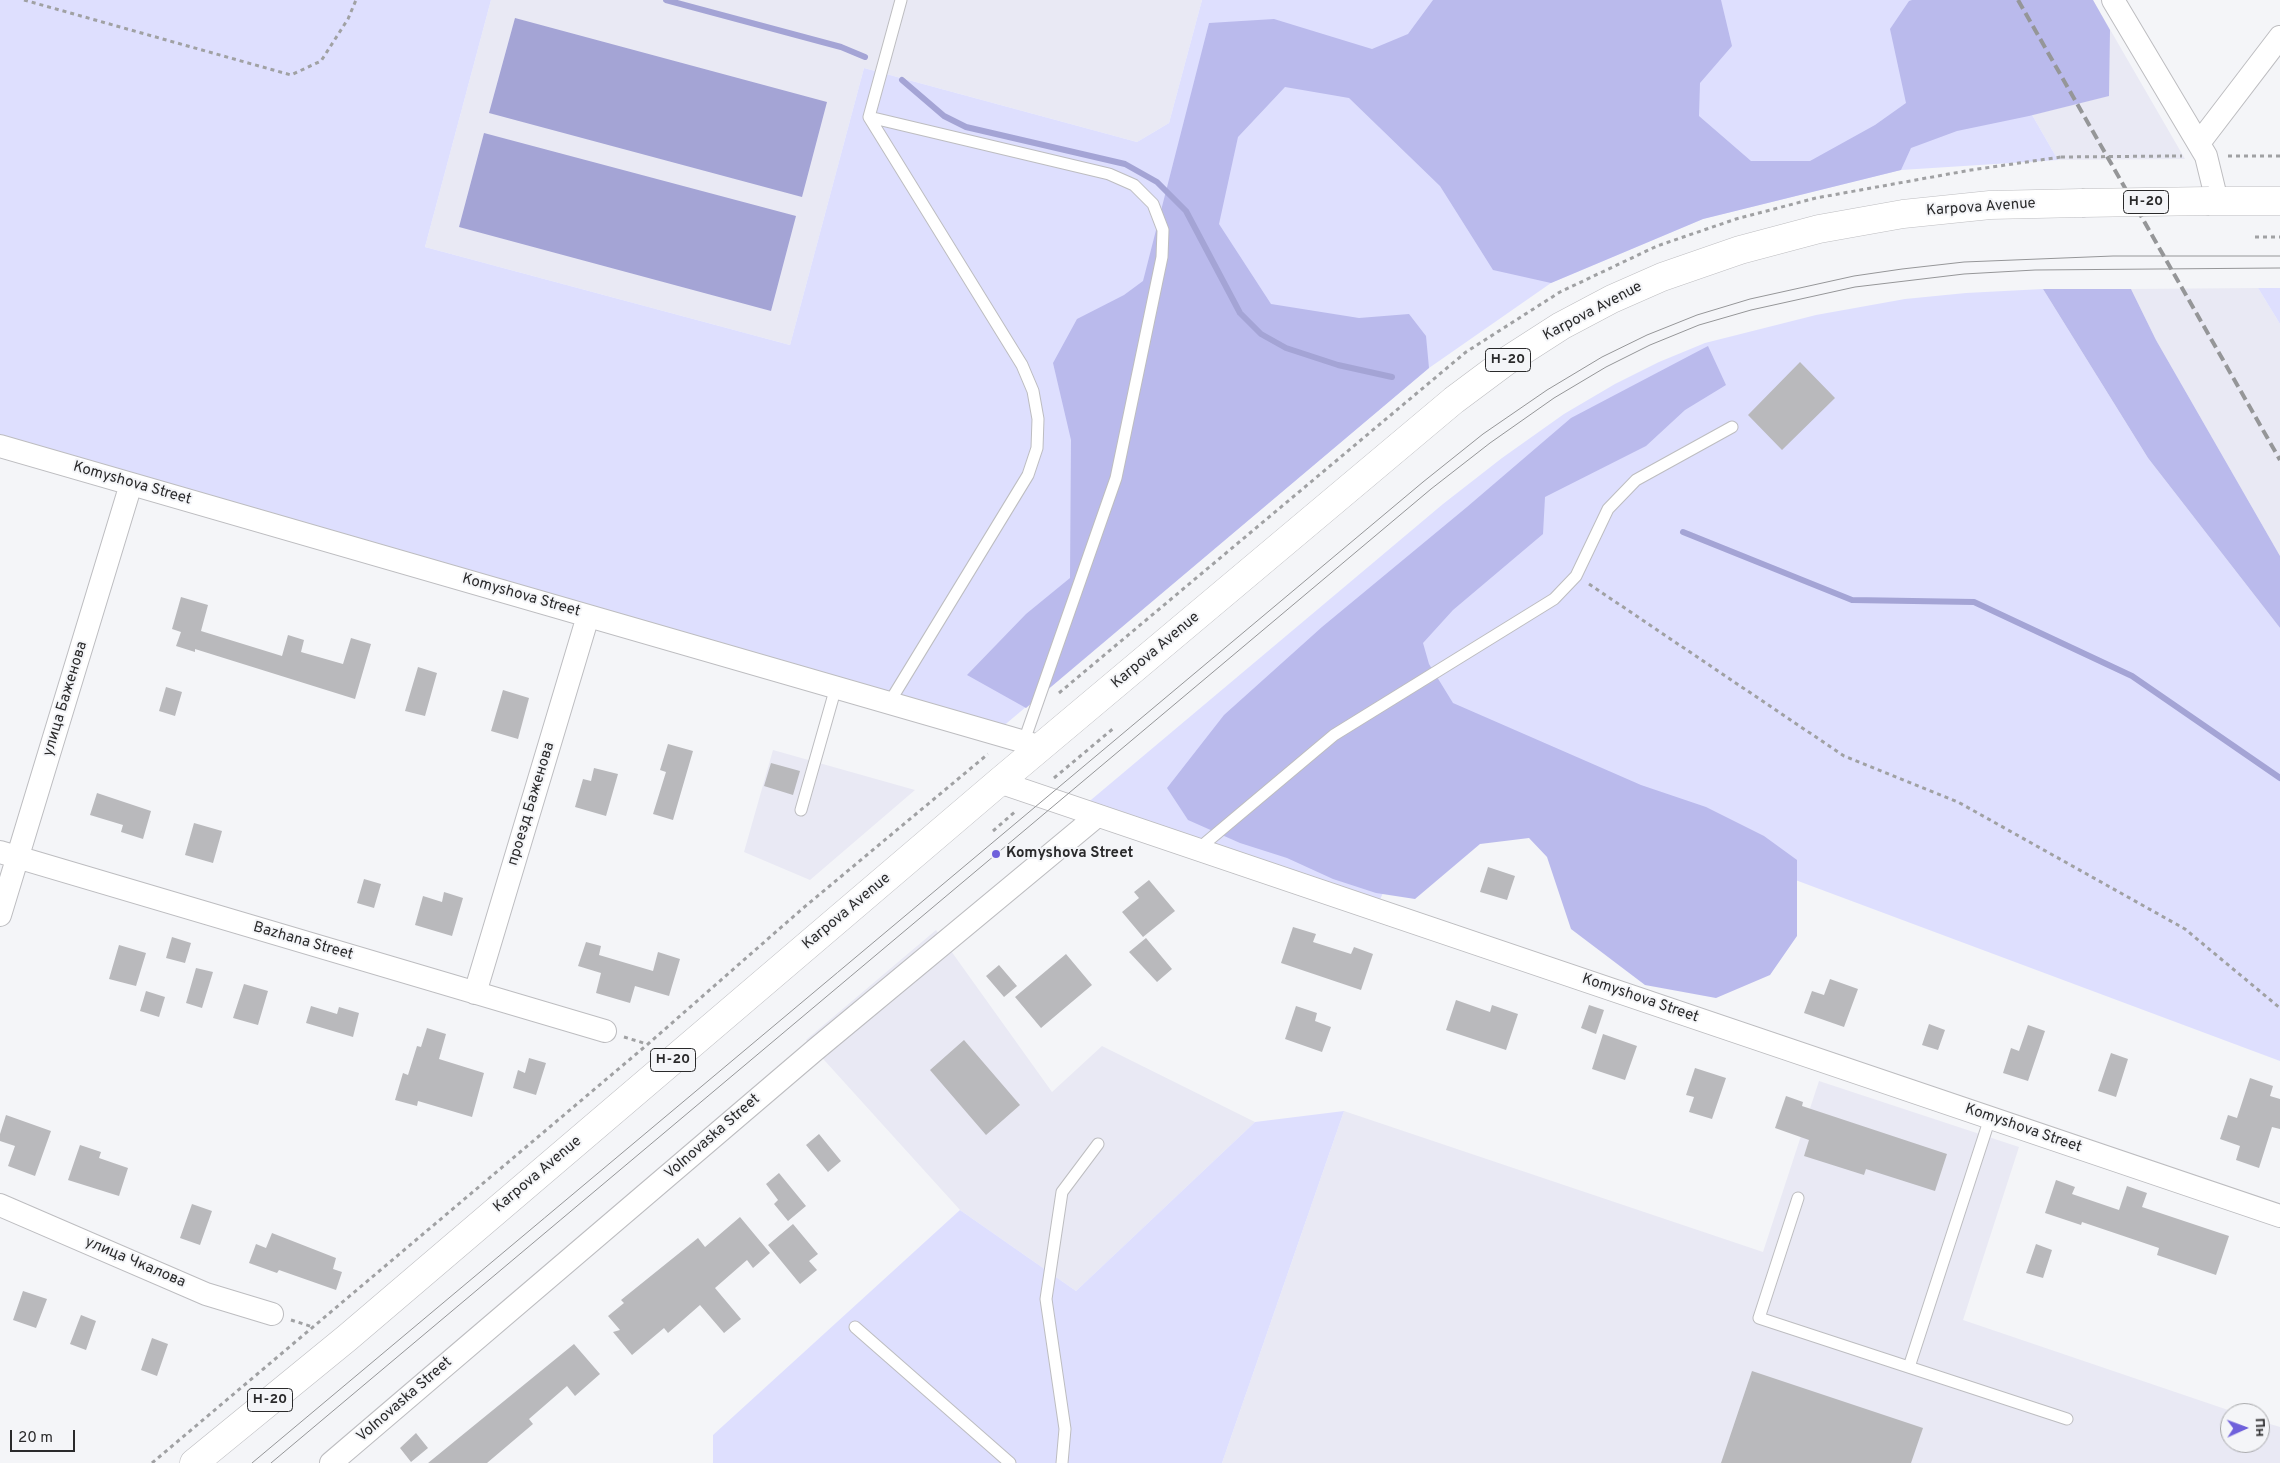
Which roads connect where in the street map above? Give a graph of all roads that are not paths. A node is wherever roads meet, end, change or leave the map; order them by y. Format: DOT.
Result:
graph roads {
  1 [pos="901,0"];
  2 [pos="2114,0"];
  3 [pos="2280,37"];
  4 [pos="869,117"];
  5 [pos="2203,150"];
  6 [pos="2213,201"];
  7 [pos="2280,201"];
  8 [pos="1732,427"];
  9 [pos="0,446"];
  10 [pos="131,484"];
  11 [pos="588,616"];
  12 [pos="836,687"];
  13 [pos="890,702"];
  14 [pos="1033,744"];
  15 [pos="999,782"];
  16 [pos="802,810"];
  17 [pos="1098,816"];
  18 [pos="1197,850"];
  19 [pos="9,855"];
  20 [pos="0,915"];
  21 [pos="475,993"];
  22 [pos="605,1031"];
  23 [pos="1990,1118"];
  24 [pos="1098,1144"];
  25 [pos="1798,1198"];
  26 [pos="0,1205"];
  27 [pos="2280,1216"];
  28 [pos="272,1314"];
  29 [pos="855,1327"];
  30 [pos="1909,1368"];
  31 [pos="2066,1419"];
  32 [pos="194,1463"];
  33 [pos="332,1463"];
  34 [pos="1010,1463"];
  35 [pos="1062,1463"];
  1 -- 4 [label="lane"];
  2 -- 5 [label="street"];
  3 -- 5 [label="street"];
  4 -- 13 [label="lane"];
  4 -- 14 [label="lane"];
  5 -- 6 [label="street"];
  6 -- 7 [label="main road, Karpova Avenue / Н-20"];
  6 -- 14 [label="main road, Karpova Avenue / Н-20, bridge"];
  8 -- 18 [label="lane"];
  9 -- 10 [label="street, Komyshova Street"];
  10 -- 11 [label="street, Komyshova Street"];
  10 -- 19 [label="street, улица Баженова"];
  11 -- 12 [label="street, Komyshova Street"];
  11 -- 21 [label="street, проезд Баженова"];
  12 -- 13 [label="street, Komyshova Street"];
  12 -- 16 [label="lane"];
  13 -- 14 [label="street, Komyshova Street"];
  14 -- 15 [label="main road, Karpova Avenue / Н-20"];
  15 -- 17 [label="street, Komyshova Street"];
  15 -- 32 [label="main road, Karpova Avenue / Н-20"];
  17 -- 18 [label="street, Komyshova Street"];
  17 -- 33 [label="street, Volnovaska Street"];
  18 -- 23 [label="street, Komyshova Street"];
  19 -- 20 [label="street, улица Баженова"];
  19 -- 21 [label="street, Bazhana Street"];
  21 -- 22 [label="street, Bazhana Street"];
  23 -- 27 [label="street, Komyshova Street"];
  23 -- 30 [label="lane"];
  24 -- 35 [label="lane"];
  25 -- 30 [label="lane"];
  26 -- 28 [label="street, улица Чкалова"];
  29 -- 34 [label="lane"];
  30 -- 31 [label="lane"];
}
